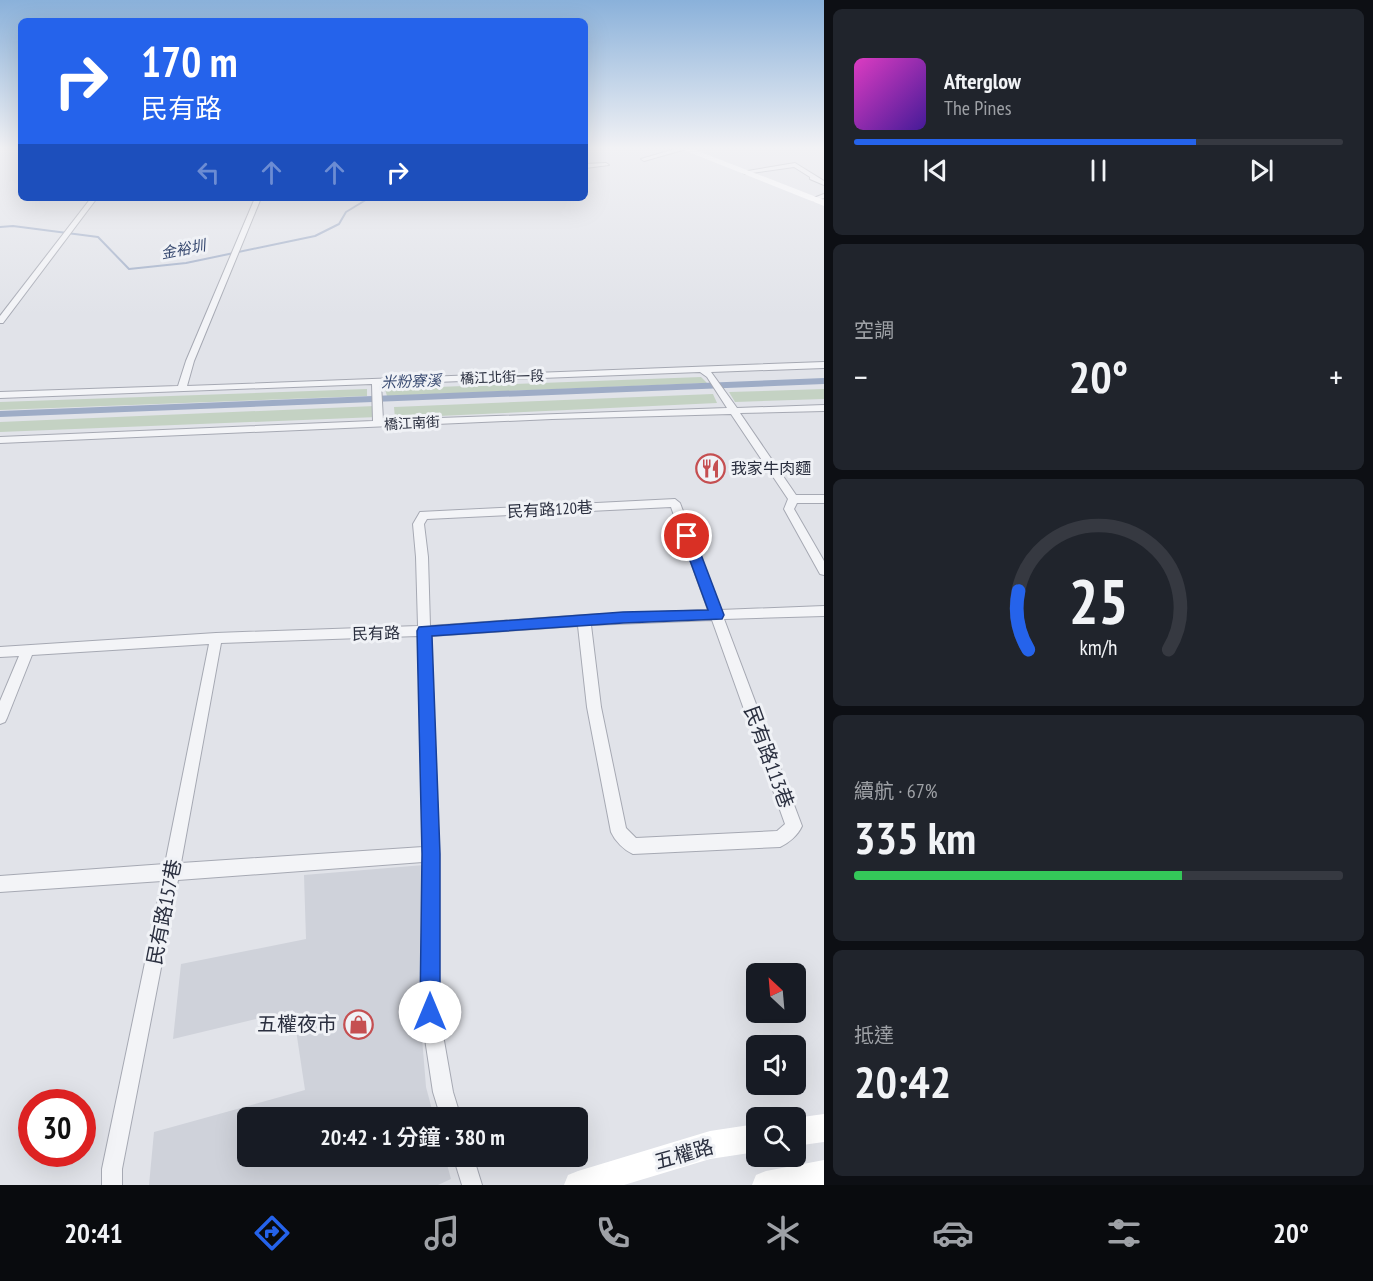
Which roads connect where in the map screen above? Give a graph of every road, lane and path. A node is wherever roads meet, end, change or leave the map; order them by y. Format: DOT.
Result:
graph roads {
  1 [pos="89,204"];
  2 [pos="256,204"];
  3 [pos="0,321"];
  4 [pos="824,365"];
  5 [pos="704,370"];
  6 [pos="376,386"];
  7 [pos="181,389"];
  8 [pos="0,395"];
  9 [pos="824,408"];
  10 [pos="732,410"];
  11 [pos="378,425"];
  12 [pos="0,440"];
  13 [pos="793,499"];
  14 [pos="824,499"];
  15 [pos="824,571"];
  16 [pos="824,610"];
  17 [pos="717,615"];
  18 [pos="584,620"];
  19 [pos="424,631"];
  20 [pos="216,638"];
  21 [pos="28,650"];
  22 [pos="0,652"];
  23 [pos="0,718"];
  24 [pos="431,854"];
  25 [pos="172,872"];
  26 [pos="0,884"];
  27 [pos="448,1107"];
  28 [pos="824,1128"];
  29 [pos="806,1130"];
  30 [pos="746,1140"];
  31 [pos="466,1167"];
  32 [pos="824,1174"];
  33 [pos="112,1185"];
  34 [pos="471,1185"];
  35 [pos="578,1185"];
  36 [pos="766,1185"];
  1 -- 3 [label="street"];
  2 -- 7 [label="street"];
  4 -- 5 [label="street, 橋江北街一段"];
  5 -- 6 [label="street, 橋江北街一段"];
  5 -- 10 [label="street"];
  6 -- 7 [label="street, 橋江北街一段"];
  6 -- 11 [label="street"];
  7 -- 8 [label="street, 橋江北街一段"];
  9 -- 10 [label="street, 橋江南街"];
  10 -- 11 [label="street, 橋江南街"];
  10 -- 13 [label="street"];
  11 -- 12 [label="street, 橋江南街"];
  13 -- 14 [label="street"];
  13 -- 15 [label="street"];
  16 -- 17 [label="street, 民有路"];
  17 -- 18 [label="street, 民有路"];
  17 -- 18 [label="street, 民有路113巷"];
  17 -- 19 [label="street, 民有路120巷"];
  18 -- 19 [label="street, 民有路"];
  19 -- 20 [label="street, 民有路"];
  19 -- 24 [label="street"];
  20 -- 21 [label="street, 民有路"];
  20 -- 25 [label="street, 民有路157巷"];
  21 -- 22 [label="street, 民有路"];
  21 -- 23 [label="street"];
  24 -- 25 [label="street"];
  24 -- 27 [label="street"];
  25 -- 26 [label="street"];
  25 -- 33 [label="street, 民有路157巷"];
  28 -- 29 [label="street"];
  30 -- 35 [label="street, 五權路"];
  31 -- 34 [label="street"];
  32 -- 36 [label="street"];
}
